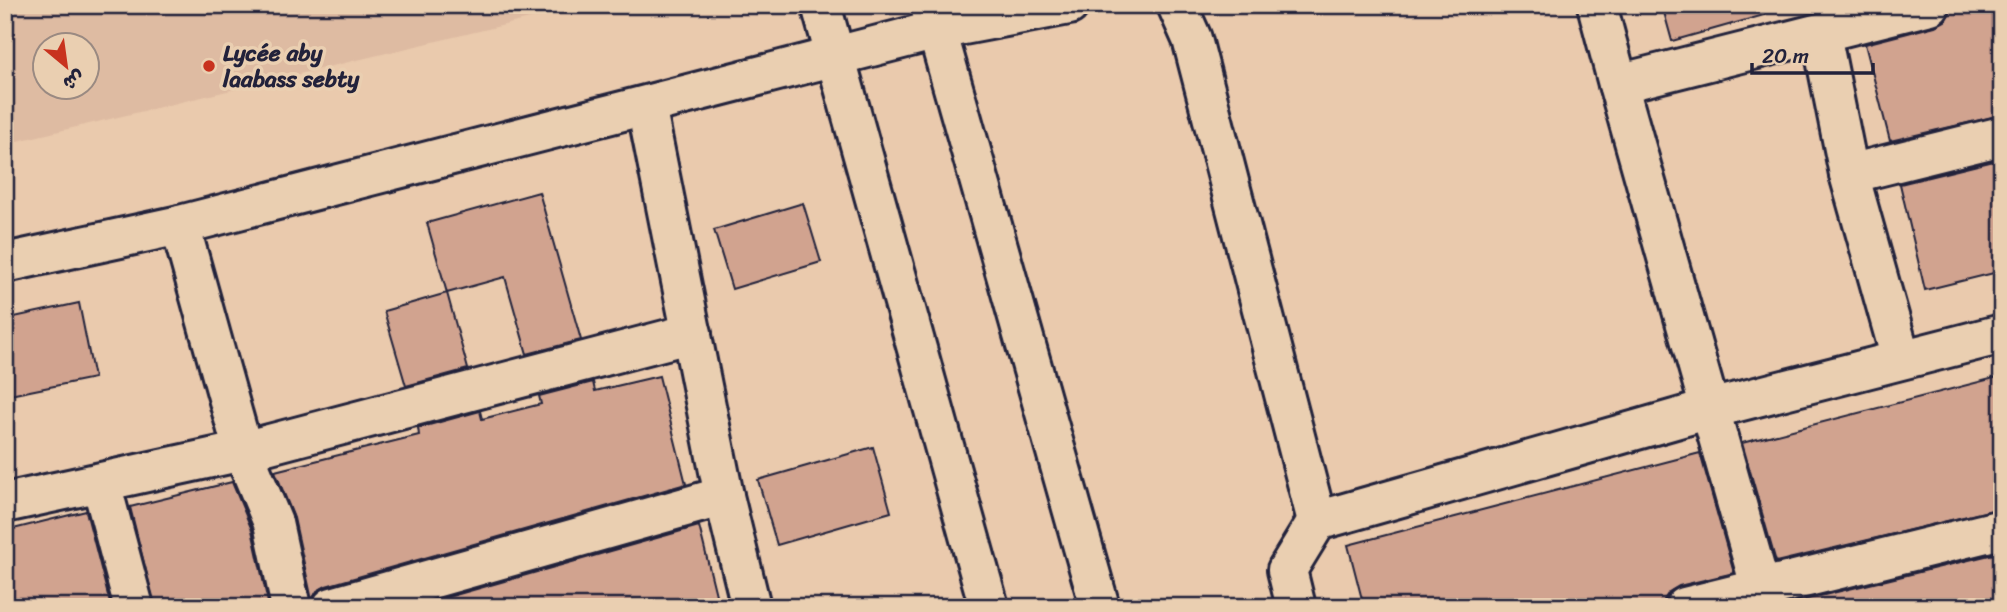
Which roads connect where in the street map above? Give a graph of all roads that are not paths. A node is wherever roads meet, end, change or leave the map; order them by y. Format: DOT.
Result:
graph roads {
  1 [pos="821,5"];
  2 [pos="1069,5"];
  3 [pos="1177,5"];
  4 [pos="1597,5"];
  5 [pos="1930,5"];
  6 [pos="933,18"];
  7 [pos="1821,34"];
  8 [pos="834,57"];
  9 [pos="1618,84"];
  10 [pos="646,106"];
  11 [pos="2002,136"];
  12 [pos="1849,174"];
  13 [pos="180,225"];
  14 [pos="5,263"];
  15 [pos="692,333"];
  16 [pos="2002,334"];
  17 [pos="1901,359"];
  18 [pos="1710,409"];
  19 [pos="243,451"];
  20 [pos="101,483"];
  21 [pos="724,496"];
  22 [pos="5,503"];
  23 [pos="1317,521"];
  24 [pos="2002,529"];
  25 [pos="1764,598"];
  26 [pos="134,607"];
  27 [pos="291,607"];
  28 [pos="332,607"];
  29 [pos="751,607"];
  30 [pos="989,607"];
  31 [pos="1100,607"];
  32 [pos="1296,607"];
  33 [pos="1685,607"];
  1 -- 8 [label="street"];
  2 -- 6 [label="street"];
  3 -- 23 [label="street"];
  4 -- 9 [label="street"];
  5 -- 7 [label="street"];
  6 -- 8 [label="street"];
  6 -- 31 [label="street"];
  7 -- 9 [label="street"];
  7 -- 12 [label="street"];
  8 -- 10 [label="street"];
  8 -- 30 [label="street"];
  9 -- 18 [label="street"];
  10 -- 13 [label="street"];
  10 -- 15 [label="street"];
  11 -- 12 [label="street"];
  12 -- 17 [label="street"];
  13 -- 14 [label="street"];
  13 -- 19 [label="street"];
  15 -- 19 [label="street"];
  15 -- 21 [label="street"];
  16 -- 17 [label="street"];
  17 -- 18 [label="street"];
  18 -- 23 [label="street"];
  18 -- 25 [label="street"];
  19 -- 20 [label="street"];
  19 -- 27 [label="street"];
  20 -- 22 [label="street"];
  20 -- 26 [label="street"];
  21 -- 28 [label="street"];
  21 -- 29 [label="street"];
  23 -- 32 [label="street"];
  24 -- 25 [label="street"];
  25 -- 33 [label="street"];
}
